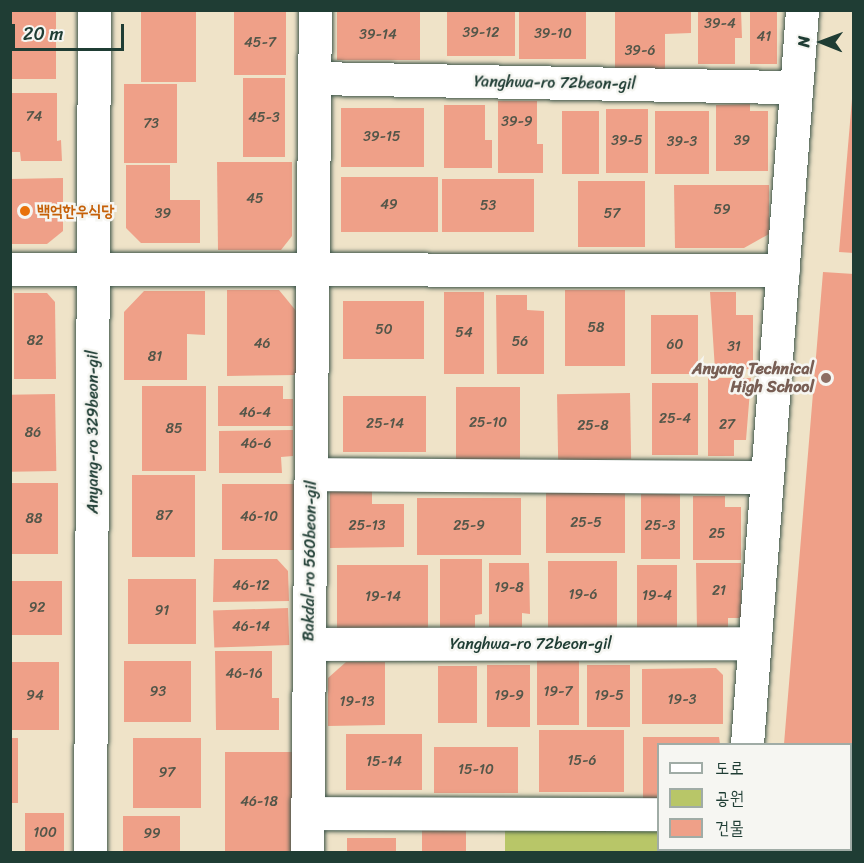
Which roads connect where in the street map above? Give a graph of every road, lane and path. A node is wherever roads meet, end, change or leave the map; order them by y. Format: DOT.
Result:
graph roads {
  1 [pos="94,10"];
  2 [pos="315,10"];
  3 [pos="802,10"];
  4 [pos="315,78"];
  5 [pos="795,87"];
  6 [pos="10,269"];
  7 [pos="94,269"];
  8 [pos="312,269"];
  9 [pos="783,270"];
  10 [pos="311,474"];
  11 [pos="767,477"];
  12 [pos="753,643"];
  13 [pos="309,644"];
  14 [pos="747,743"];
  15 [pos="307,813"];
  16 [pos="657,814"];
  17 [pos="90,852"];
  18 [pos="307,852"];
  1 -- 7 [label="street, Anyang-ro 329beon-gil"];
  2 -- 4 [label="street, Bakdal-ro 560beon-gil"];
  3 -- 5 [label="street"];
  4 -- 5 [label="street, Yanghwa-ro 72beon-gil"];
  4 -- 8 [label="street, Bakdal-ro 560beon-gil"];
  5 -- 9 [label="street"];
  6 -- 7 [label="street"];
  7 -- 8 [label="street"];
  7 -- 17 [label="street, Anyang-ro 329beon-gil"];
  8 -- 9 [label="street"];
  8 -- 10 [label="street, Bakdal-ro 560beon-gil"];
  9 -- 11 [label="street"];
  10 -- 11 [label="street"];
  10 -- 13 [label="street, Bakdal-ro 560beon-gil"];
  11 -- 12 [label="street"];
  12 -- 13 [label="street, Yanghwa-ro 72beon-gil"];
  12 -- 14 [label="street"];
  13 -- 15 [label="street, Bakdal-ro 560beon-gil"];
  15 -- 16 [label="street"];
  15 -- 18 [label="street, Bakdal-ro 560beon-gil"];
}
